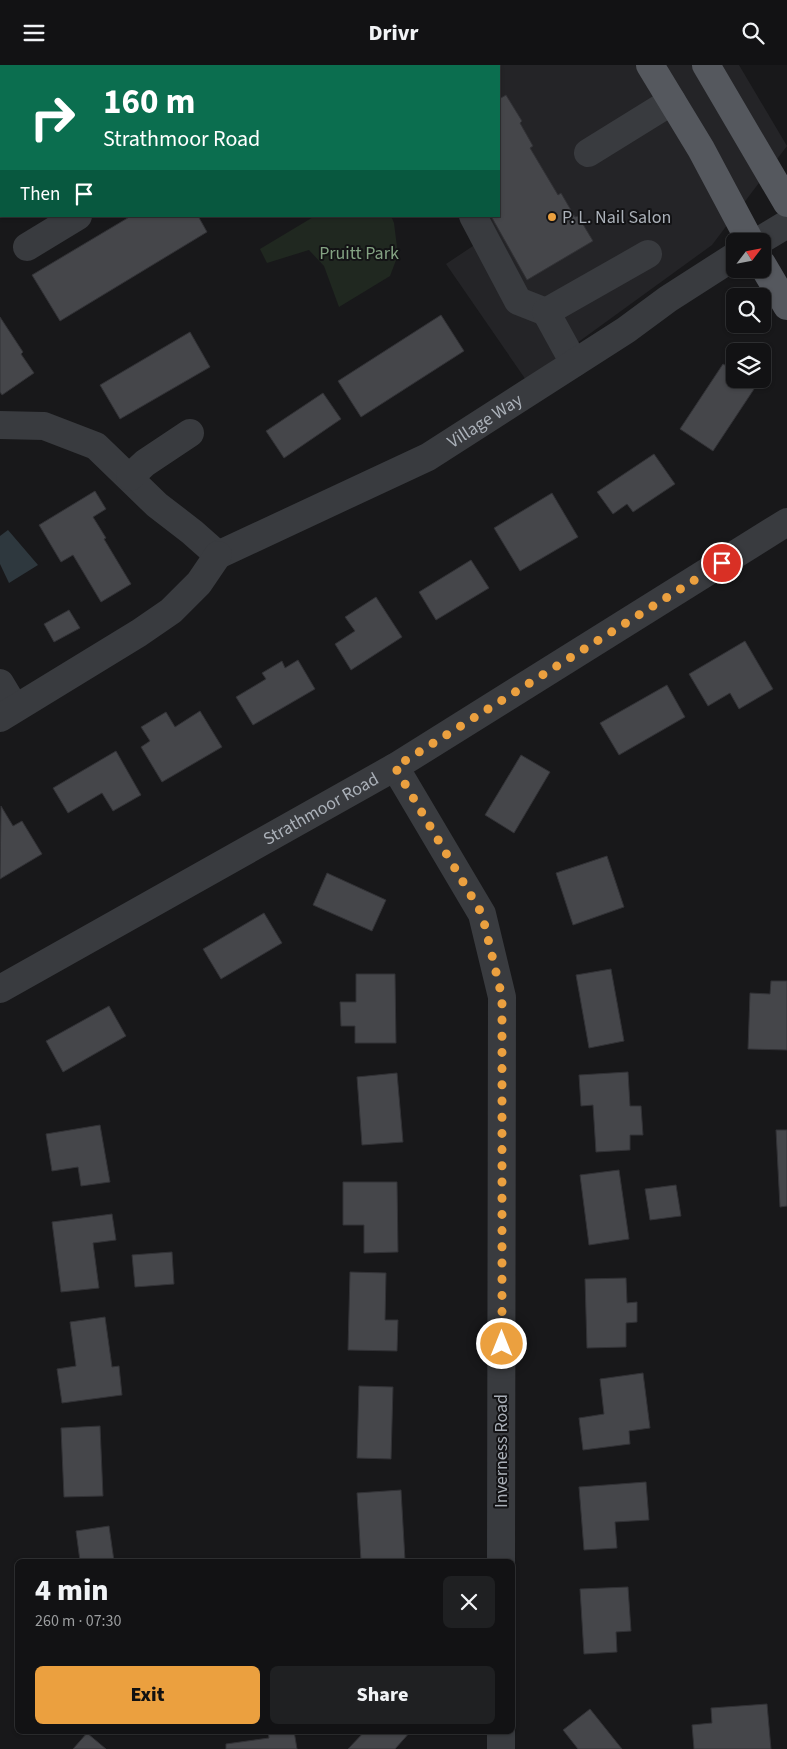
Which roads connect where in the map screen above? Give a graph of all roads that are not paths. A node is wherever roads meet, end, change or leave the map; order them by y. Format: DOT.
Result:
graph roads {
  1 [pos="650,65"];
  2 [pos="706,65"];
  3 [pos="672,101"];
  4 [pos="588,153"];
  5 [pos="787,203"];
  6 [pos="76,217"];
  7 [pos="474,217"];
  8 [pos="787,224"];
  9 [pos="746,233"];
  10 [pos="771,234"];
  11 [pos="27,247"];
  12 [pos="648,254"];
  13 [pos="726,262"];
  14 [pos="770,278"];
  15 [pos="787,306"];
  16 [pos="546,312"];
  17 [pos="574,363"];
  18 [pos="0,425"];
  19 [pos="190,433"];
  20 [pos="130,477"];
  21 [pos="787,522"];
  22 [pos="218,555"];
  23 [pos="0,683"];
  24 [pos="7,713"];
  25 [pos="395,767"];
  26 [pos="0,989"];
  27 [pos="501,1559"];
  28 [pos="501,1734"];
  29 [pos="501,1749"];
  1 -- 3 [label="main road"];
  2 -- 5 [label="main road"];
  3 -- 4 [label="street"];
  3 -- 9 [label="main road"];
  6 -- 11 [label="street"];
  7 -- 16 [label="street"];
  8 -- 10 [label="street"];
  12 -- 16 [label="street"];
  13 -- 17 [label="street, Village Way"];
  14 -- 15 [label="main road"];
  16 -- 17 [label="street"];
  17 -- 22 [label="street, Village Way"];
  18 -- 20 [label="street"];
  19 -- 20 [label="street"];
  20 -- 22 [label="street"];
  21 -- 25 [label="street, Strathmoor Road"];
  22 -- 24 [label="street"];
  23 -- 24 [label="street"];
  25 -- 26 [label="street, Strathmoor Road"];
  25 -- 27 [label="street, Inverness Road"];
  28 -- 29 [label="street"];
}
